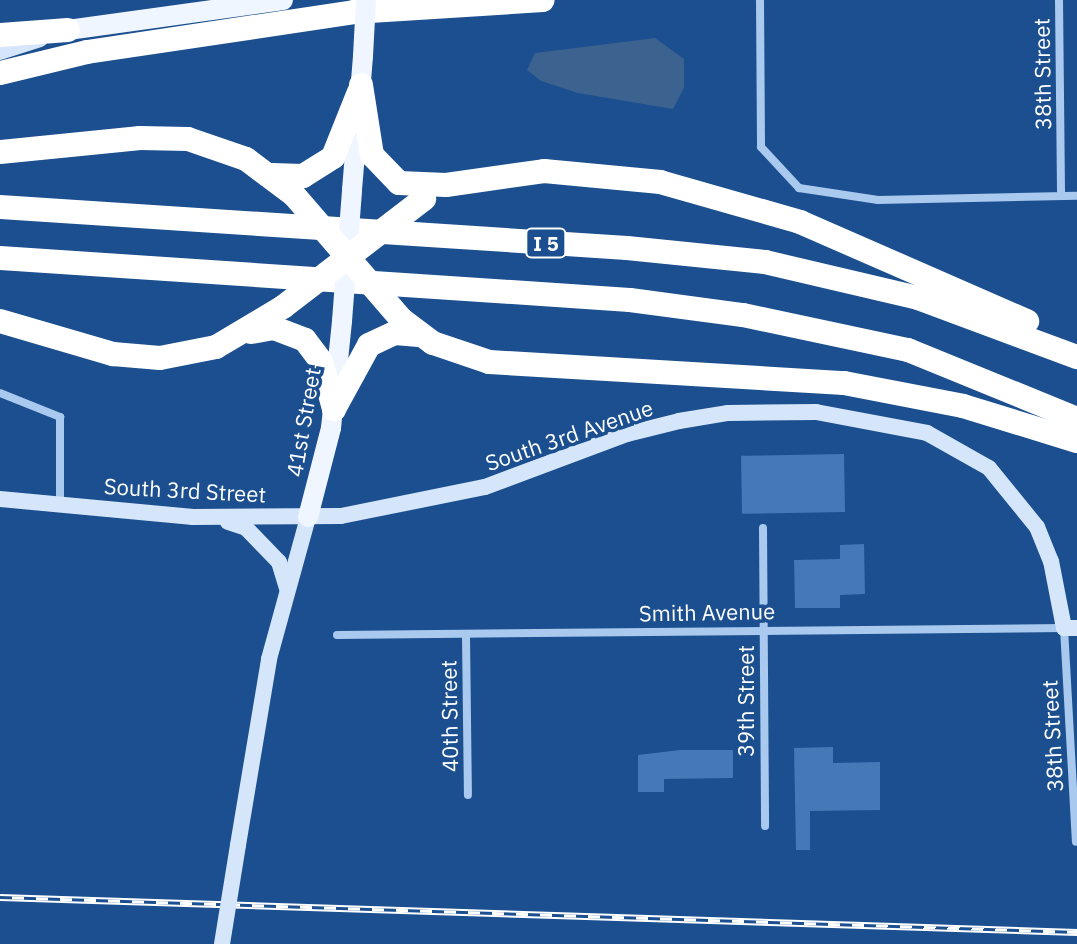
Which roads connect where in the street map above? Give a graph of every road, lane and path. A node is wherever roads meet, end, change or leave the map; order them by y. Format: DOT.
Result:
graph roads {
  1 [pos="283,0"];
  2 [pos="366,0"];
  3 [pos="543,0"];
  4 [pos="760,0"];
  5 [pos="1059,0"];
  6 [pos="68,30"];
  7 [pos="0,35"];
  8 [pos="0,52"];
  9 [pos="0,73"];
  10 [pos="361,85"];
  11 [pos="0,152"];
  12 [pos="272,175"];
  13 [pos="446,185"];
  14 [pos="1061,196"];
  15 [pos="1077,196"];
  16 [pos="0,207"];
  17 [pos="347,257"];
  18 [pos="0,258"];
  19 [pos="319,279"];
  20 [pos="0,321"];
  21 [pos="410,327"];
  22 [pos="246,333"];
  23 [pos="1077,343"];
  24 [pos="1077,357"];
  25 [pos="0,393"];
  26 [pos="334,409"];
  27 [pos="1077,419"];
  28 [pos="1077,441"];
  29 [pos="0,499"];
  30 [pos="60,503"];
  31 [pos="215,517"];
  32 [pos="308,517"];
  33 [pos="763,528"];
  34 [pos="287,589"];
  35 [pos="1070,628"];
  36 [pos="764,633"];
  37 [pos="337,635"];
  38 [pos="466,637"];
  39 [pos="468,795"];
  40 [pos="765,826"];
  41 [pos="1076,842"];
  42 [pos="222,944"];
  1 -- 6 [label="main road"];
  2 -- 10 [label="main road, 41st Street, bridge"];
  3 -- 9 [label="highway"];
  4 -- 14 [label="street"];
  5 -- 14 [label="street, 38th Street"];
  6 -- 7 [label="highway"];
  6 -- 8 [label="street"];
  10 -- 12 [label="highway"];
  10 -- 13 [label="highway"];
  10 -- 17 [label="main road, 41st Street, bridge"];
  11 -- 12 [label="highway"];
  12 -- 17 [label="highway, bridge"];
  13 -- 17 [label="highway, bridge"];
  13 -- 23 [label="highway"];
  14 -- 15 [label="street"];
  16 -- 24 [label="highway, I 5"];
  17 -- 19 [label="highway, bridge"];
  17 -- 21 [label="highway, bridge"];
  17 -- 26 [label="main road, 41st Street, bridge"];
  18 -- 19 [label="highway"];
  19 -- 22 [label="highway, bridge"];
  19 -- 27 [label="highway"];
  20 -- 22 [label="highway"];
  21 -- 26 [label="highway"];
  21 -- 28 [label="highway"];
  22 -- 26 [label="highway"];
  25 -- 30 [label="street"];
  26 -- 32 [label="main road, 41st Street"];
  29 -- 30 [label="street"];
  30 -- 31 [label="street, South 3rd Street"];
  31 -- 32 [label="street, South 3rd Street"];
  31 -- 34 [label="street"];
  32 -- 34 [label="street, 41st Street"];
  32 -- 35 [label="street, South 3rd Avenue"];
  33 -- 36 [label="street, 39th Street"];
  34 -- 42 [label="street, 41st Street, bridge"];
  35 -- 36 [label="street, Smith Avenue"];
  35 -- 41 [label="street, 38th Street"];
  36 -- 38 [label="street, Smith Avenue"];
  36 -- 40 [label="street, 39th Street"];
  37 -- 38 [label="street, Smith Avenue"];
  38 -- 39 [label="street, 40th Street"];
}
